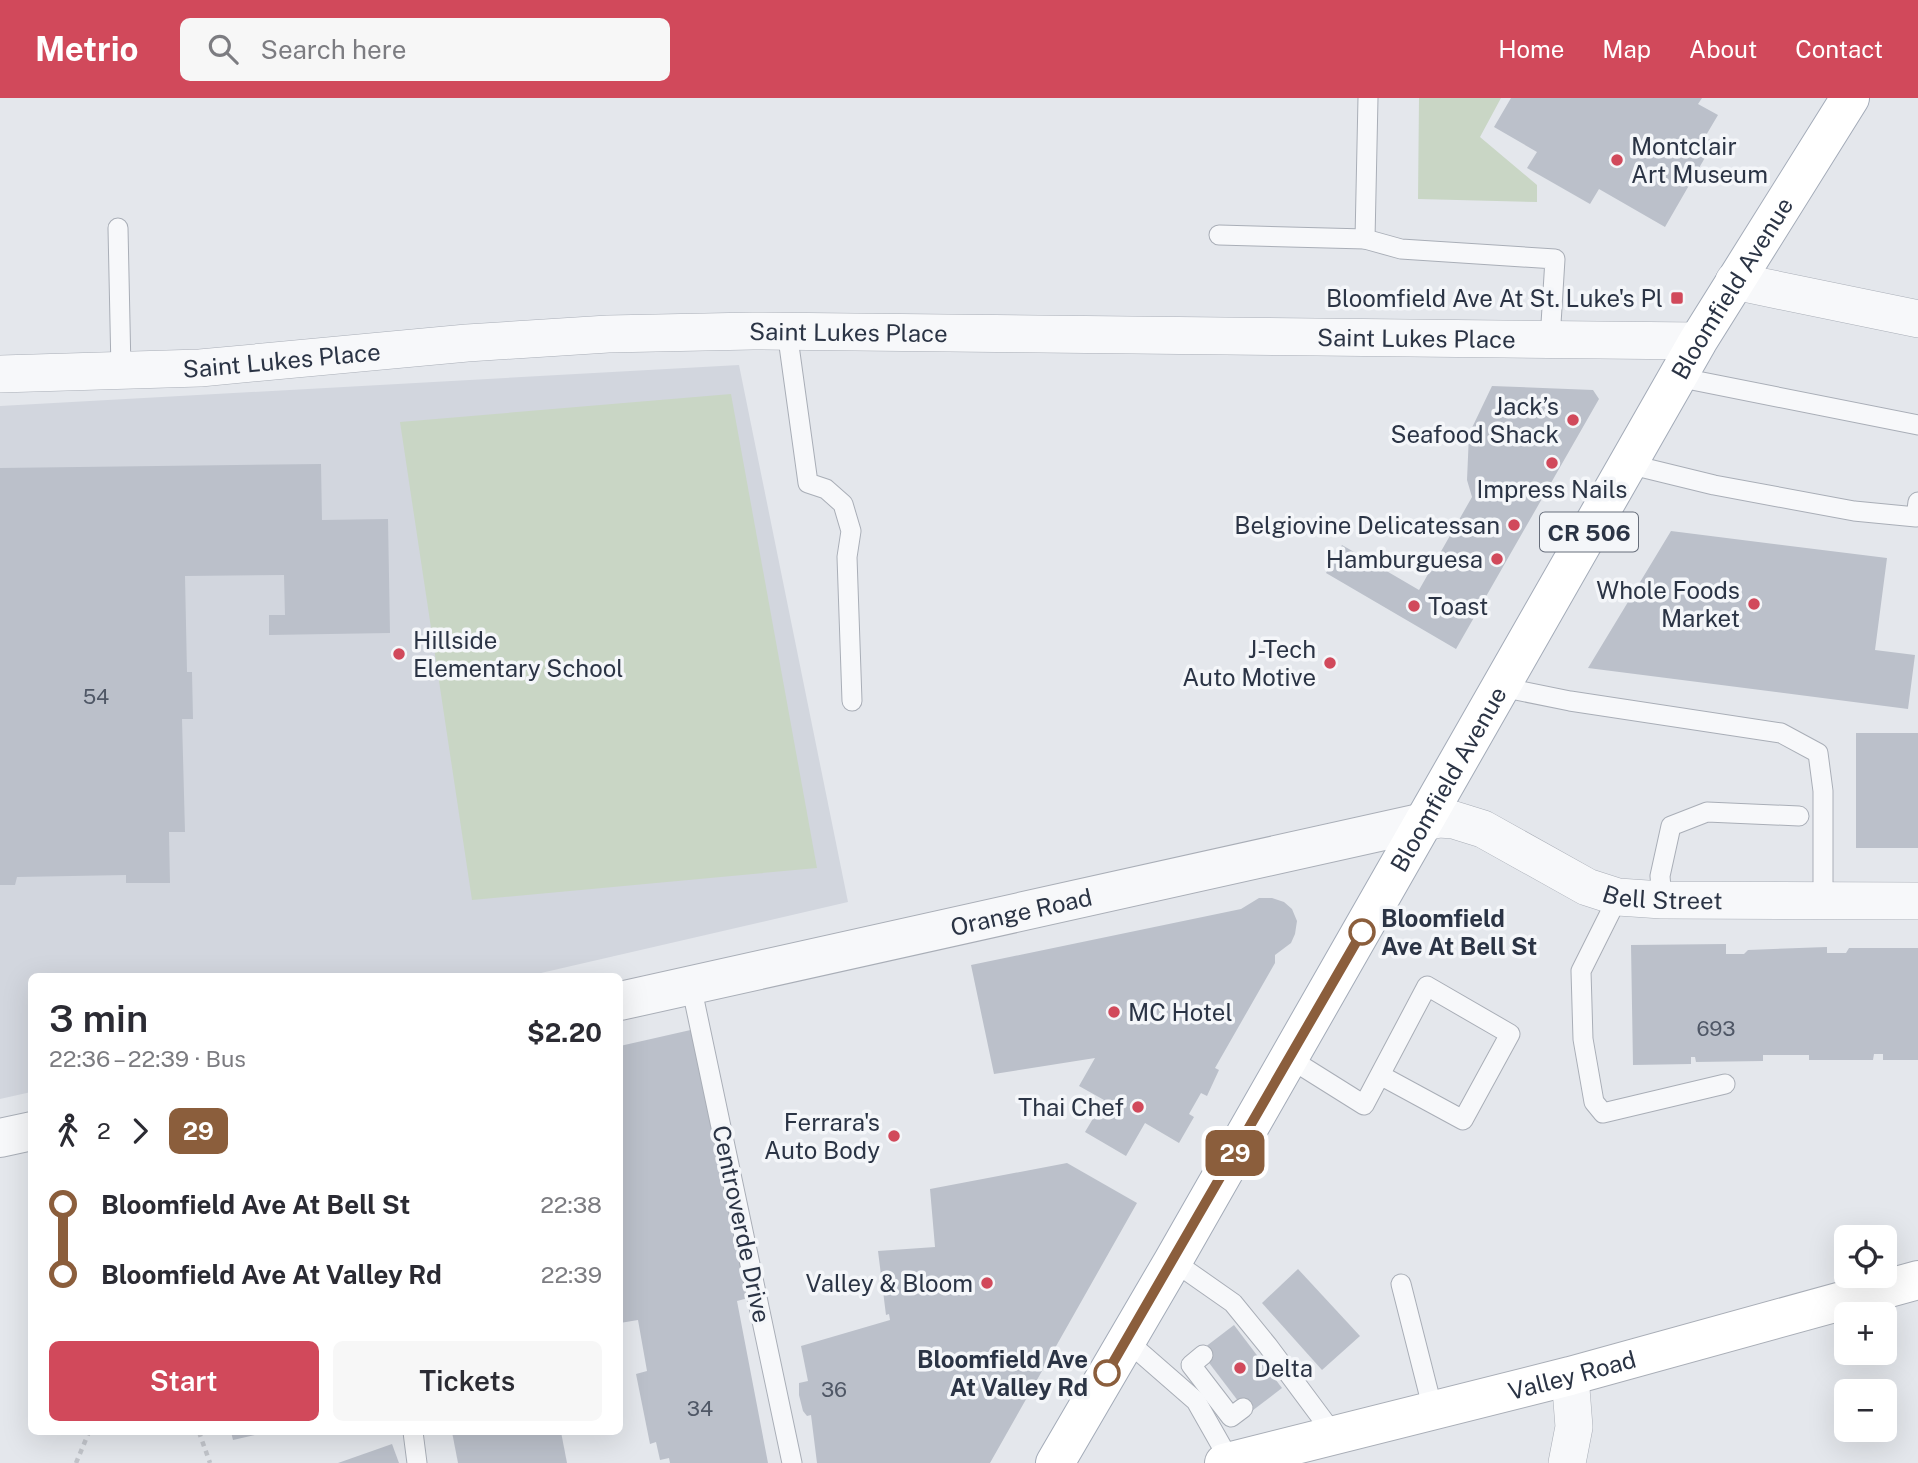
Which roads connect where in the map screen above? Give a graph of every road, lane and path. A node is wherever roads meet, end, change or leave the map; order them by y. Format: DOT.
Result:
graph roads {
  1 [pos="1368,98"];
  2 [pos="1850,98"];
  3 [pos="118,228"];
  4 [pos="1219,235"];
  5 [pos="1365,239"];
  6 [pos="1734,281"];
  7 [pos="1918,319"];
  8 [pos="787,331"];
  9 [pos="1550,340"];
  10 [pos="1698,341"];
  11 [pos="121,370"];
  12 [pos="0,374"];
  13 [pos="1678,377"];
  14 [pos="1918,425"];
  15 [pos="1628,464"];
  16 [pos="1917,513"];
  17 [pos="1501,687"];
  18 [pos="852,701"];
  19 [pos="1798,816"];
  20 [pos="1424,822"];
  21 [pos="1618,897"];
  22 [pos="1662,900"];
  23 [pos="1823,901"];
  24 [pos="1918,901"];
  25 [pos="691,985"];
  26 [pos="623,1000"];
  27 [pos="1289,1058"];
  28 [pos="1380,1075"];
  29 [pos="1726,1084"];
  30 [pos="28,1132"];
  31 [pos="0,1138"];
  32 [pos="1173,1261"];
  33 [pos="1918,1280"];
  34 [pos="1401,1284"];
  35 [pos="1126,1340"];
  36 [pos="1203,1355"];
  37 [pos="1570,1376"];
  38 [pos="1209,1390"];
  39 [pos="1243,1408"];
  40 [pos="1433,1410"];
  41 [pos="88,1435"];
  42 [pos="200,1435"];
  43 [pos="413,1435"];
  44 [pos="1335,1436"];
  45 [pos="1227,1462"];
  46 [pos="76,1463"];
  47 [pos="210,1463"];
  48 [pos="417,1463"];
  49 [pos="792,1463"];
  50 [pos="1055,1463"];
  51 [pos="1567,1463"];
  1 -- 5 [label="lane"];
  2 -- 6 [label="main road, Bloomfield Avenue / CR 506"];
  3 -- 11 [label="lane"];
  4 -- 5 [label="lane"];
  5 -- 9 [label="lane"];
  6 -- 7 [label="street"];
  6 -- 10 [label="main road, Bloomfield Avenue / CR 506"];
  8 -- 9 [label="street, Saint Lukes Place"];
  8 -- 11 [label="street, Saint Lukes Place"];
  8 -- 18 [label="lane"];
  9 -- 10 [label="street, Saint Lukes Place"];
  10 -- 13 [label="main road, Bloomfield Avenue / CR 506"];
  11 -- 12 [label="street, Saint Lukes Place"];
  13 -- 14 [label="lane"];
  13 -- 15 [label="main road, Bloomfield Avenue / CR 506"];
  15 -- 16 [label="lane"];
  15 -- 17 [label="main road, Bloomfield Avenue / CR 506"];
  17 -- 20 [label="main road, Bloomfield Avenue / CR 506"];
  17 -- 23 [label="lane"];
  19 -- 22 [label="lane"];
  20 -- 21 [label="street, Bell Street"];
  20 -- 25 [label="street, Orange Road"];
  20 -- 27 [label="main road, Bloomfield Avenue / CR 506"];
  21 -- 22 [label="street, Bell Street"];
  21 -- 29 [label="lane"];
  22 -- 23 [label="street, Bell Street"];
  23 -- 24 [label="street, Bell Street"];
  25 -- 26 [label="street, Orange Road"];
  25 -- 49 [label="lane, Centroverde Drive"];
  27 -- 28 [label="lane"];
  27 -- 32 [label="main road, Bloomfield Avenue / CR 506"];
  28 -- 28 [label="lane"];
  30 -- 31 [label="street"];
  32 -- 35 [label="main road, Bloomfield Avenue / CR 506"];
  32 -- 44 [label="lane"];
  33 -- 37 [label="main road, Valley Road"];
  34 -- 40 [label="lane"];
  35 -- 38 [label="lane"];
  35 -- 50 [label="main road, Bloomfield Avenue / CR 506"];
  36 -- 38 [label="lane"];
  37 -- 40 [label="main road, Valley Road"];
  37 -- 51 [label="street"];
  38 -- 39 [label="lane"];
  38 -- 45 [label="lane"];
  40 -- 44 [label="main road, Valley Road"];
  41 -- 46 [label="path"];
  42 -- 47 [label="path"];
  43 -- 48 [label="lane"];
  44 -- 45 [label="main road, Valley Road"];
}
